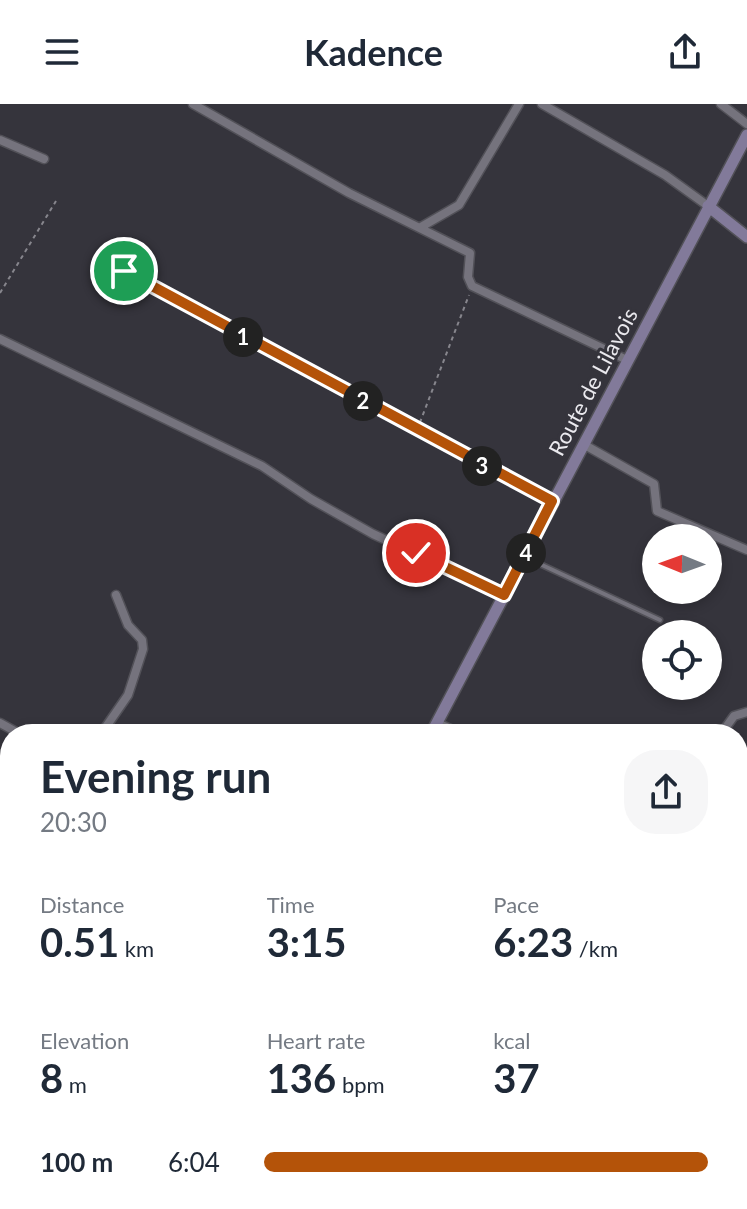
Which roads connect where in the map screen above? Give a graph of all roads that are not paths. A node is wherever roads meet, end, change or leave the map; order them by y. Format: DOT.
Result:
graph roads {
  1 [pos="193,104"];
  2 [pos="519,104"];
  3 [pos="542,104"];
  4 [pos="721,104"];
  5 [pos="747,124"];
  6 [pos="747,135"];
  7 [pos="0,140"];
  8 [pos="44,159"];
  9 [pos="708,206"];
  10 [pos="421,227"];
  11 [pos="747,237"];
  12 [pos="0,339"];
  13 [pos="627,360"];
  14 [pos="583,444"];
  15 [pos="747,550"];
  16 [pos="524,557"];
  17 [pos="116,595"];
  18 [pos="504,595"];
  19 [pos="660,620"];
  20 [pos="747,712"];
  21 [pos="437,723"];
  22 [pos="108,724"];
  23 [pos="728,724"];
  1 -- 10 [label="street"];
  2 -- 10 [label="street"];
  3 -- 9 [label="street"];
  4 -- 5 [label="street"];
  6 -- 9 [label="main road, Route de Lilavois"];
  7 -- 8 [label="street"];
  9 -- 11 [label="main road"];
  9 -- 13 [label="main road, Route de Lilavois"];
  10 -- 13 [label="street"];
  12 -- 18 [label="street"];
  13 -- 14 [label="main road, Route de Lilavois"];
  14 -- 15 [label="street"];
  14 -- 16 [label="main road, Route de Lilavois"];
  16 -- 18 [label="main road, Route de Lilavois"];
  16 -- 19 [label="lane"];
  17 -- 22 [label="street"];
  18 -- 21 [label="main road, Route de Lilavois"];
  20 -- 23 [label="street"];
}
